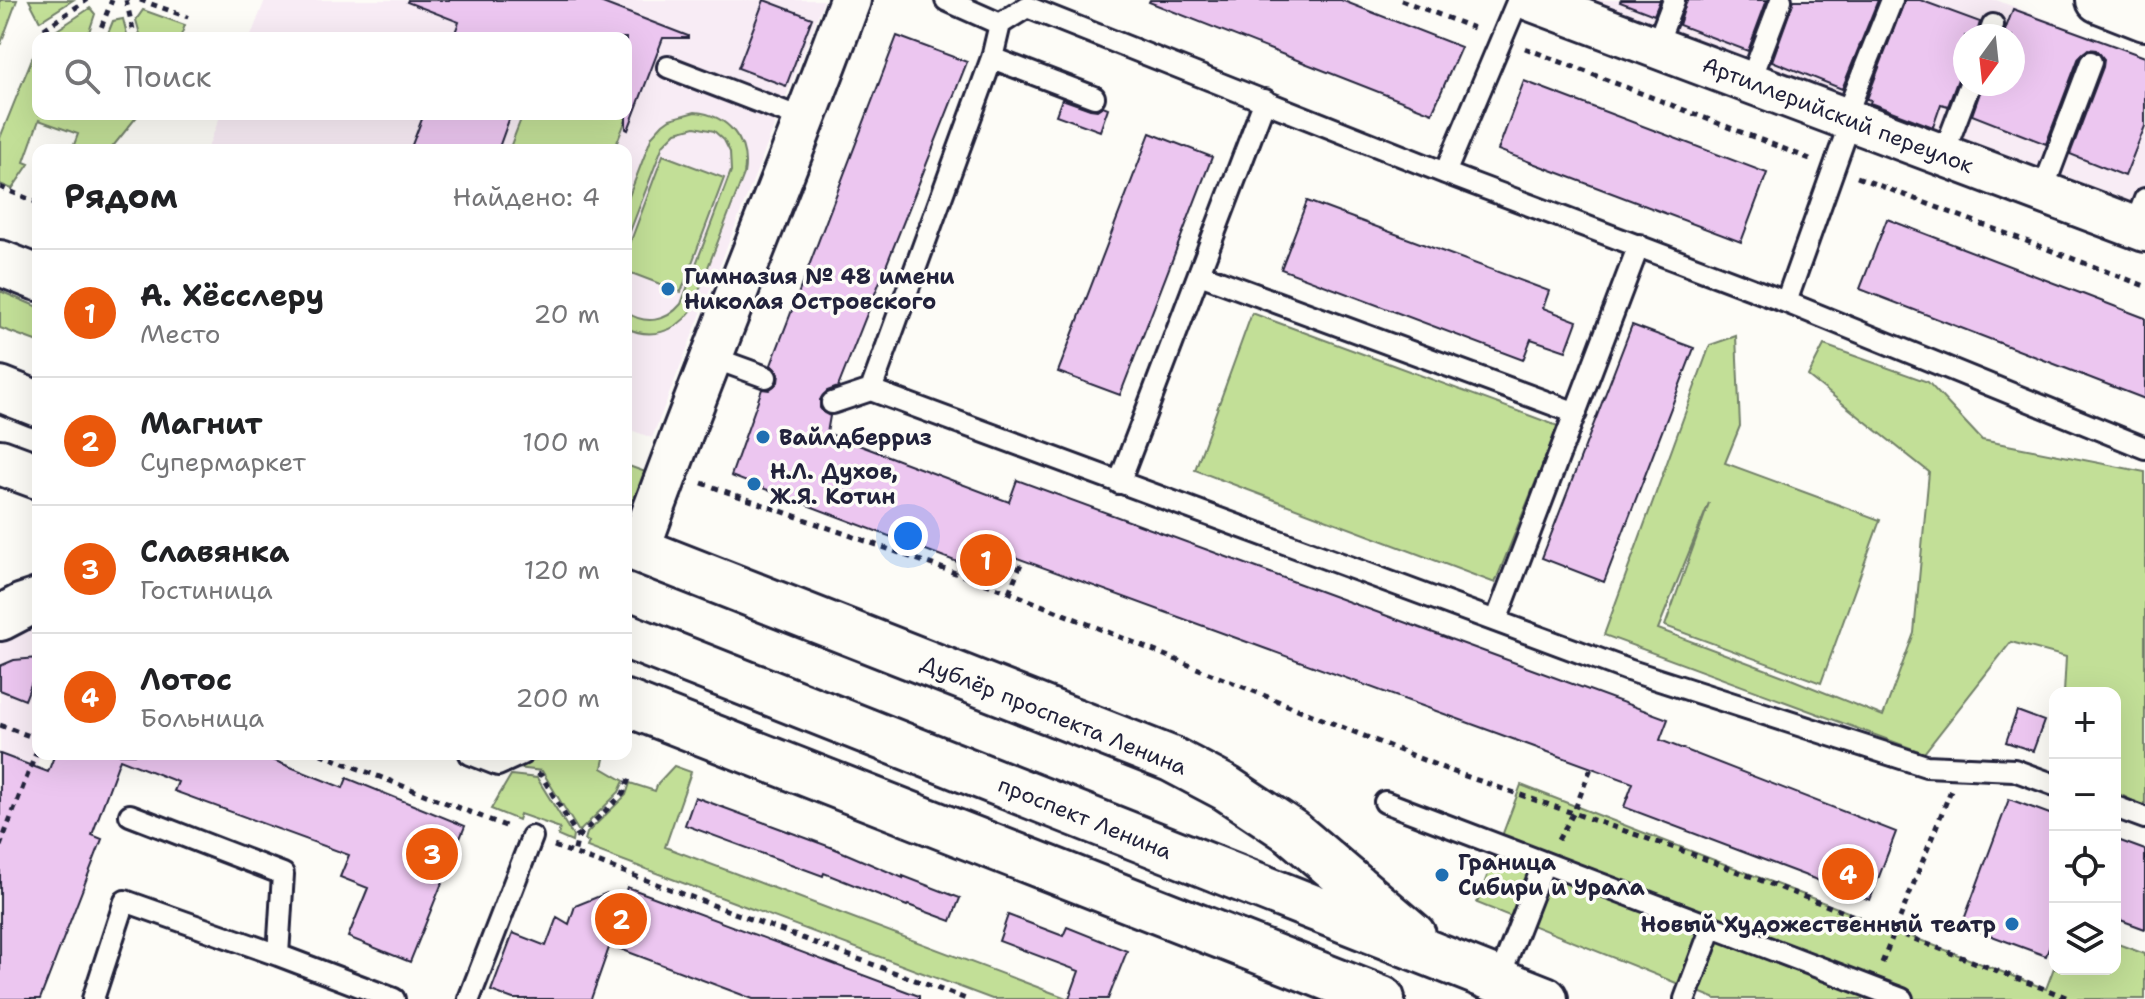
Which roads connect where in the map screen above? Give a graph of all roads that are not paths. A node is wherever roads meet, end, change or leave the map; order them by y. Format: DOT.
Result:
graph roads {
  1 [pos="850,0"];
  2 [pos="946,0"];
  3 [pos="1518,0"];
  4 [pos="1674,0"];
  5 [pos="1781,0"];
  6 [pos="1892,0"];
  7 [pos="2099,0"];
  8 [pos="1550,3"];
  9 [pos="2145,18"];
  10 [pos="1000,24"];
  11 [pos="1656,47"];
  12 [pos="992,58"];
  13 [pos="2091,62"];
  14 [pos="668,67"];
  15 [pos="1750,82"];
  16 [pos="1965,96"];
  17 [pos="1094,97"];
  18 [pos="1265,100"];
  19 [pos="1848,119"];
  20 [pos="806,120"];
  21 [pos="1943,155"];
  22 [pos="1445,173"];
  23 [pos="2042,192"];
  24 [pos="2141,219"];
  25 [pos="1639,245"];
  26 [pos="0,263"];
  27 [pos="1200,274"];
  28 [pos="32,276"];
  29 [pos="1786,302"];
  30 [pos="711,357"];
  31 [pos="766,377"];
  32 [pos="0,389"];
  33 [pos="871,390"];
  34 [pos="32,402"];
  35 [pos="832,403"];
  36 [pos="1576,413"];
  37 [pos="32,418"];
  38 [pos="0,419"];
  39 [pos="2145,448"];
  40 [pos="0,462"];
  41 [pos="32,474"];
  42 [pos="1119,483"];
  43 [pos="632,548"];
  44 [pos="32,603"];
  45 [pos="0,618"];
  46 [pos="1496,621"];
  47 [pos="632,638"];
  48 [pos="632,707"];
  49 [pos="485,760"];
  50 [pos="509,760"];
  51 [pos="2049,783"];
  52 [pos="1385,802"];
  53 [pos="2121,809"];
  54 [pos="130,815"];
  55 [pos="2145,818"];
  56 [pos="532,837"];
  57 [pos="1544,863"];
  58 [pos="1712,927"];
  59 [pos="278,955"];
  60 [pos="1439,958"];
  61 [pos="1498,981"];
  62 [pos="93,999"];
  63 [pos="394,999"];
  64 [pos="469,999"];
  65 [pos="1382,999"];
  66 [pos="1545,999"];
  67 [pos="1685,999"];
  68 [pos="1902,999"];
  1 -- 20 [label="street"];
  2 -- 10 [label="lane"];
  3 -- 22 [label="lane"];
  4 -- 11 [label="lane"];
  5 -- 15 [label="lane"];
  6 -- 19 [label="lane"];
  7 -- 9 [label="main road"];
  8 -- 11 [label="street, Артиллерийский переулок"];
  10 -- 12 [label="lane"];
  10 -- 18 [label="lane"];
  11 -- 15 [label="street, Артиллерийский переулок"];
  12 -- 17 [label="lane"];
  12 -- 33 [label="lane"];
  13 -- 23 [label="lane"];
  14 -- 20 [label="lane"];
  15 -- 19 [label="street, Артиллерийский переулок"];
  16 -- 21 [label="lane"];
  18 -- 22 [label="lane"];
  18 -- 27 [label="lane"];
  19 -- 21 [label="street, Артиллерийский переулок"];
  19 -- 29 [label="lane"];
  20 -- 30 [label="street"];
  21 -- 23 [label="street, Артиллерийский переулок"];
  22 -- 25 [label="lane"];
  23 -- 24 [label="street, Артиллерийский переулок"];
  25 -- 29 [label="lane"];
  25 -- 36 [label="lane"];
  26 -- 28 [label="main road"];
  27 -- 36 [label="lane"];
  27 -- 42 [label="lane"];
  29 -- 39 [label="lane"];
  30 -- 31 [label="lane"];
  30 -- 43 [label="street"];
  32 -- 34 [label="main road"];
  33 -- 35 [label="lane"];
  33 -- 42 [label="lane"];
  36 -- 46 [label="lane"];
  37 -- 38 [label="main road"];
  40 -- 41 [label="main road"];
  42 -- 46 [label="lane"];
  43 -- 60 [label="main road, Дублёр проспекта Ленина"];
  44 -- 45 [label="main road"];
  46 -- 51 [label="lane"];
  47 -- 60 [label="main road, проспект Ленина"];
  48 -- 65 [label="main road"];
  49 -- 50 [label="lane"];
  52 -- 57 [label="lane"];
  53 -- 55 [label="lane"];
  54 -- 59 [label="lane"];
  56 -- 64 [label="lane"];
  57 -- 58 [label="lane"];
  57 -- 61 [label="lane"];
  58 -- 67 [label="lane"];
  58 -- 68 [label="lane"];
  59 -- 62 [label="lane"];
  59 -- 63 [label="lane"];
  60 -- 61 [label="main road, проспект Ленина"];
  61 -- 66 [label="main road, проспект Ленина"];
}
